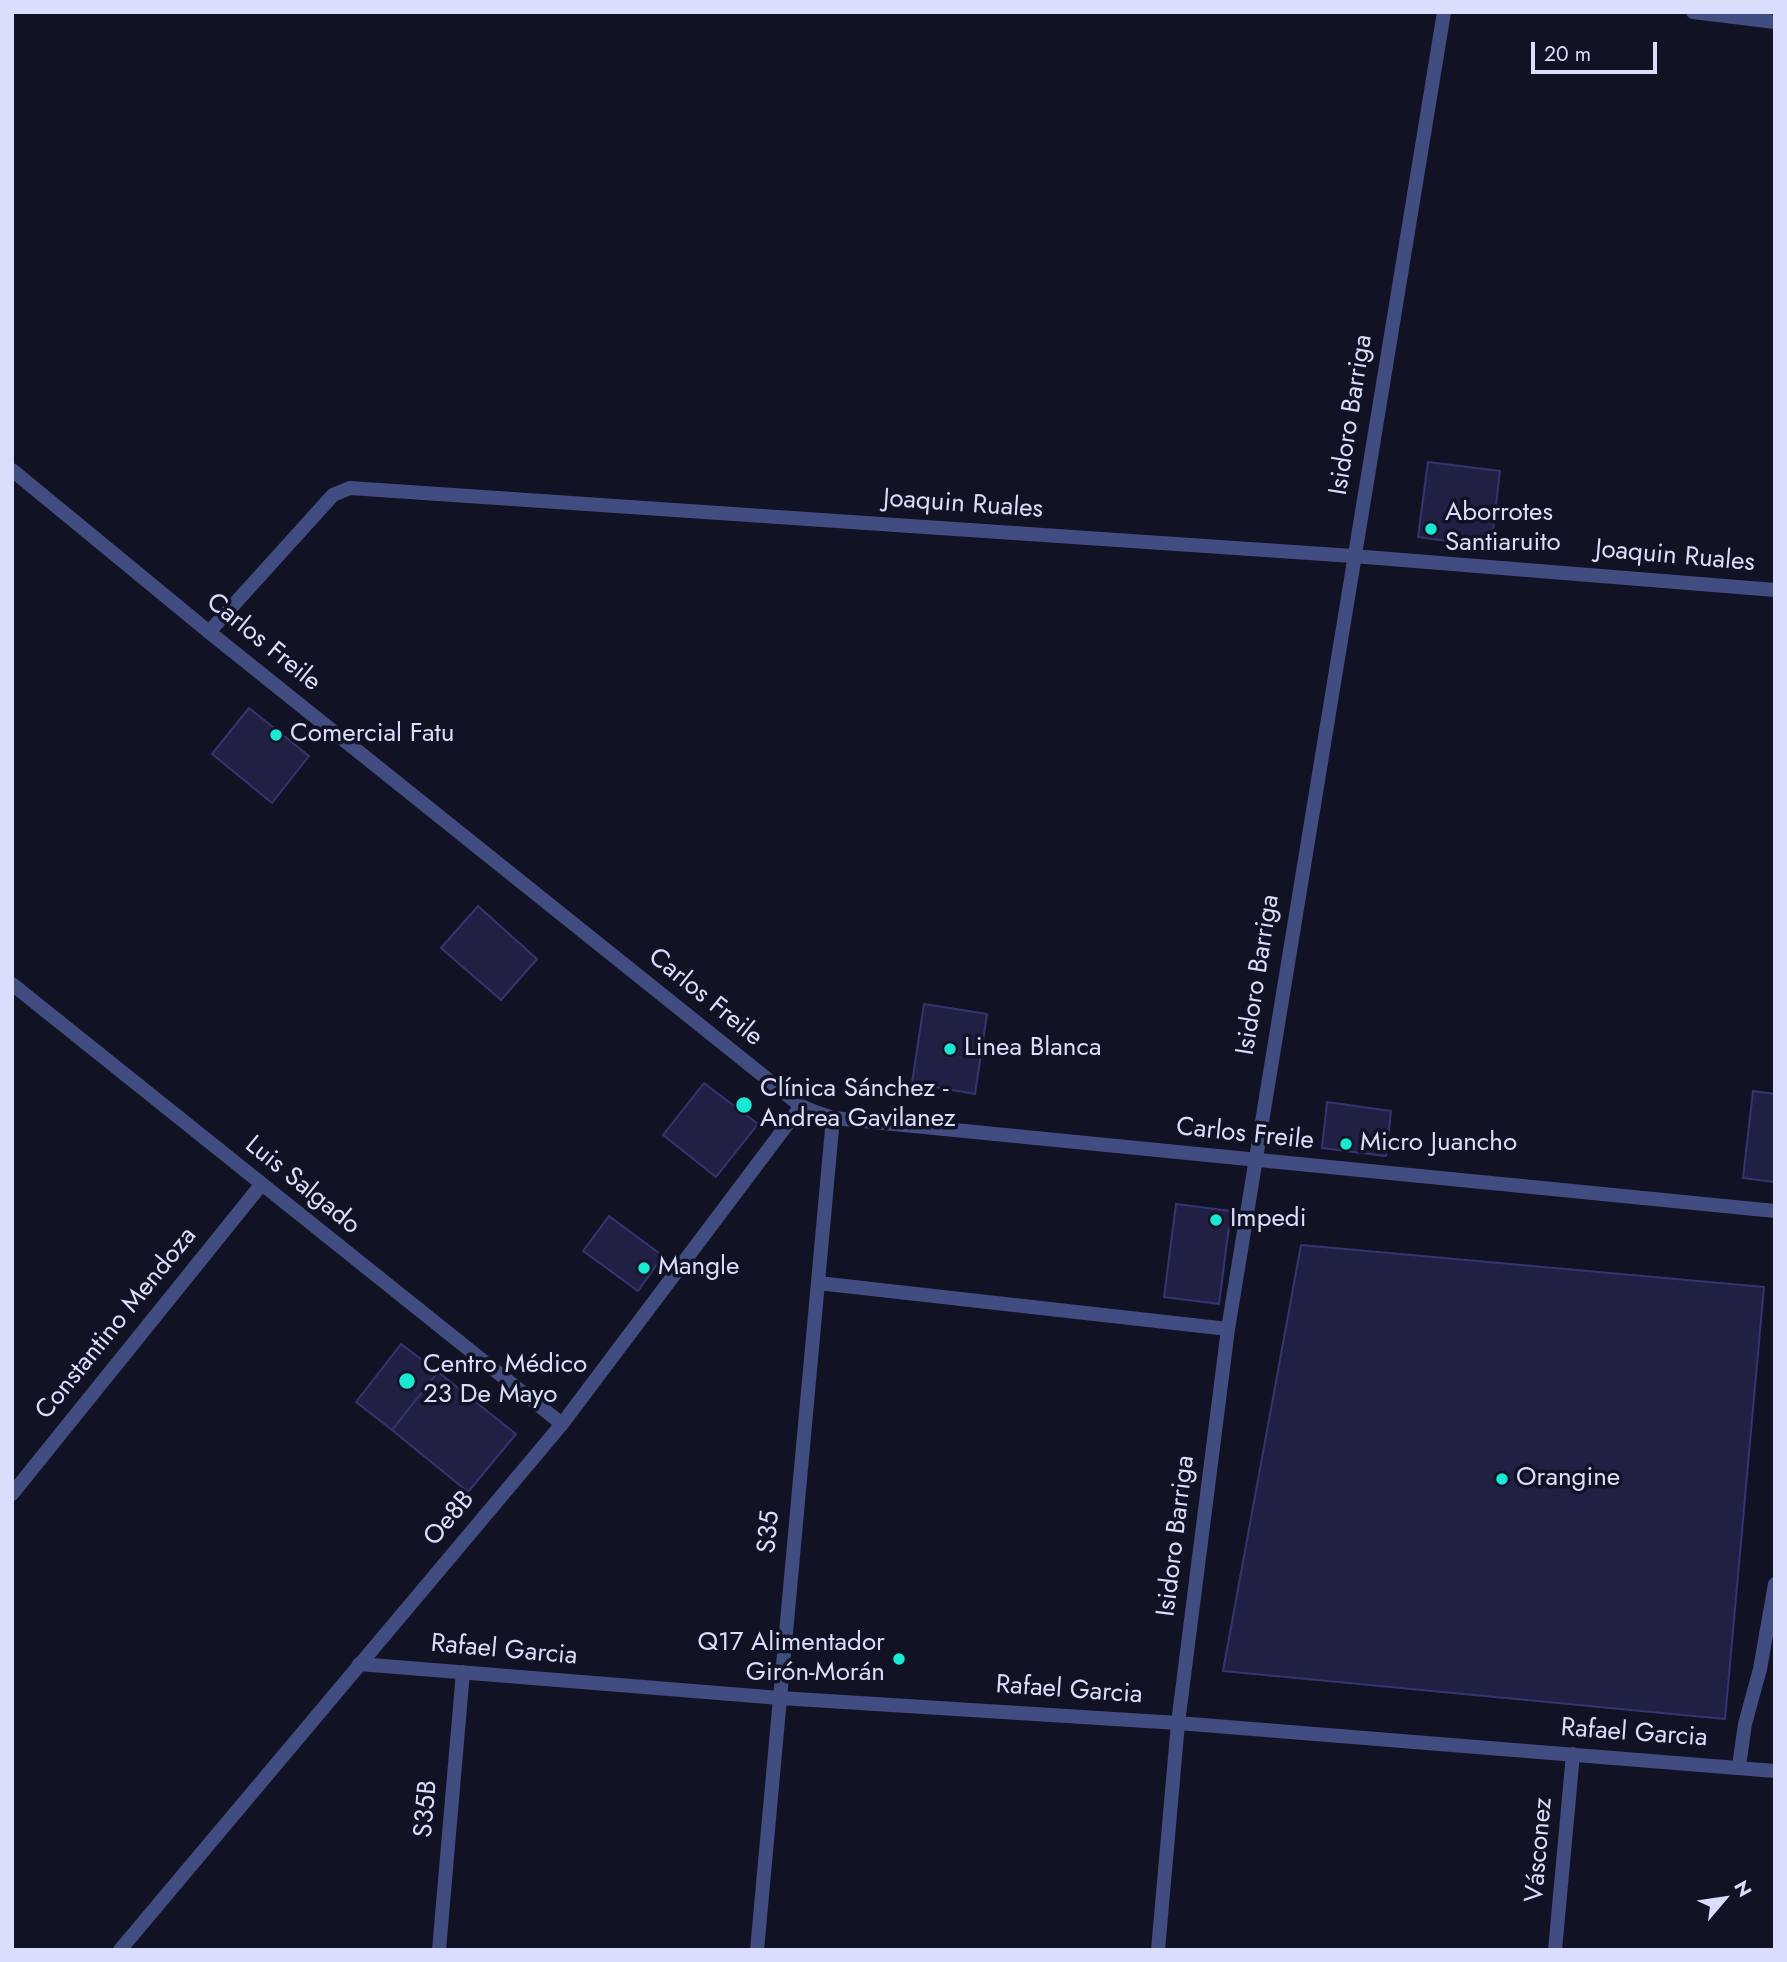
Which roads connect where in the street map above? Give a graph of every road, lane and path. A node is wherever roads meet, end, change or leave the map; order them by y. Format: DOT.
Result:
graph roads {
  1 [pos="1444,12"];
  2 [pos="1693,12"];
  3 [pos="1775,22"];
  4 [pos="12,470"];
  5 [pos="1353,556"];
  6 [pos="1775,590"];
  7 [pos="209,632"];
  8 [pos="12,984"];
  9 [pos="801,1106"];
  10 [pos="833,1118"];
  11 [pos="1253,1161"];
  12 [pos="261,1185"];
  13 [pos="1775,1211"];
  14 [pos="818,1283"];
  15 [pos="1228,1329"];
  16 [pos="562,1424"];
  17 [pos="12,1494"];
  18 [pos="1775,1584"];
  19 [pos="359,1664"];
  20 [pos="463,1672"];
  21 [pos="780,1698"];
  22 [pos="1178,1723"];
  23 [pos="1573,1754"];
  24 [pos="1739,1766"];
  25 [pos="1775,1771"];
  26 [pos="120,1950"];
  27 [pos="439,1950"];
  28 [pos="757,1950"];
  29 [pos="1157,1950"];
  30 [pos="1555,1950"];
  1 -- 5 [label="street, Isidoro Barriga"];
  2 -- 3 [label="street"];
  4 -- 7 [label="street, Carlos Freile"];
  5 -- 6 [label="street, Joaquin Ruales"];
  5 -- 7 [label="street, Joaquin Ruales"];
  5 -- 11 [label="street, Isidoro Barriga"];
  7 -- 9 [label="street, Carlos Freile"];
  8 -- 12 [label="street, Luis Salgado"];
  9 -- 10 [label="street, Carlos Freile"];
  9 -- 16 [label="street, Oe8B"];
  10 -- 11 [label="street, Carlos Freile"];
  10 -- 14 [label="street, S35"];
  11 -- 13 [label="street, Carlos Freile"];
  11 -- 15 [label="street, Isidoro Barriga"];
  12 -- 16 [label="street, Luis Salgado"];
  12 -- 17 [label="street, Constantino Mendoza"];
  14 -- 15 [label="street"];
  14 -- 21 [label="street, S35"];
  15 -- 22 [label="street, Isidoro Barriga"];
  16 -- 19 [label="street, Oe8B"];
  18 -- 24 [label="street"];
  19 -- 20 [label="street, Rafael Garcia"];
  19 -- 26 [label="street, Oe8B"];
  20 -- 21 [label="street, Rafael Garcia"];
  20 -- 27 [label="street, S35B"];
  21 -- 22 [label="street, Rafael Garcia"];
  21 -- 28 [label="street, S35"];
  22 -- 23 [label="street, Rafael Garcia"];
  22 -- 29 [label="street, Isidoro Barriga"];
  23 -- 24 [label="street, Rafael Garcia"];
  23 -- 30 [label="street, Vásconez"];
  24 -- 25 [label="street, Rafael Garcia"];
}
